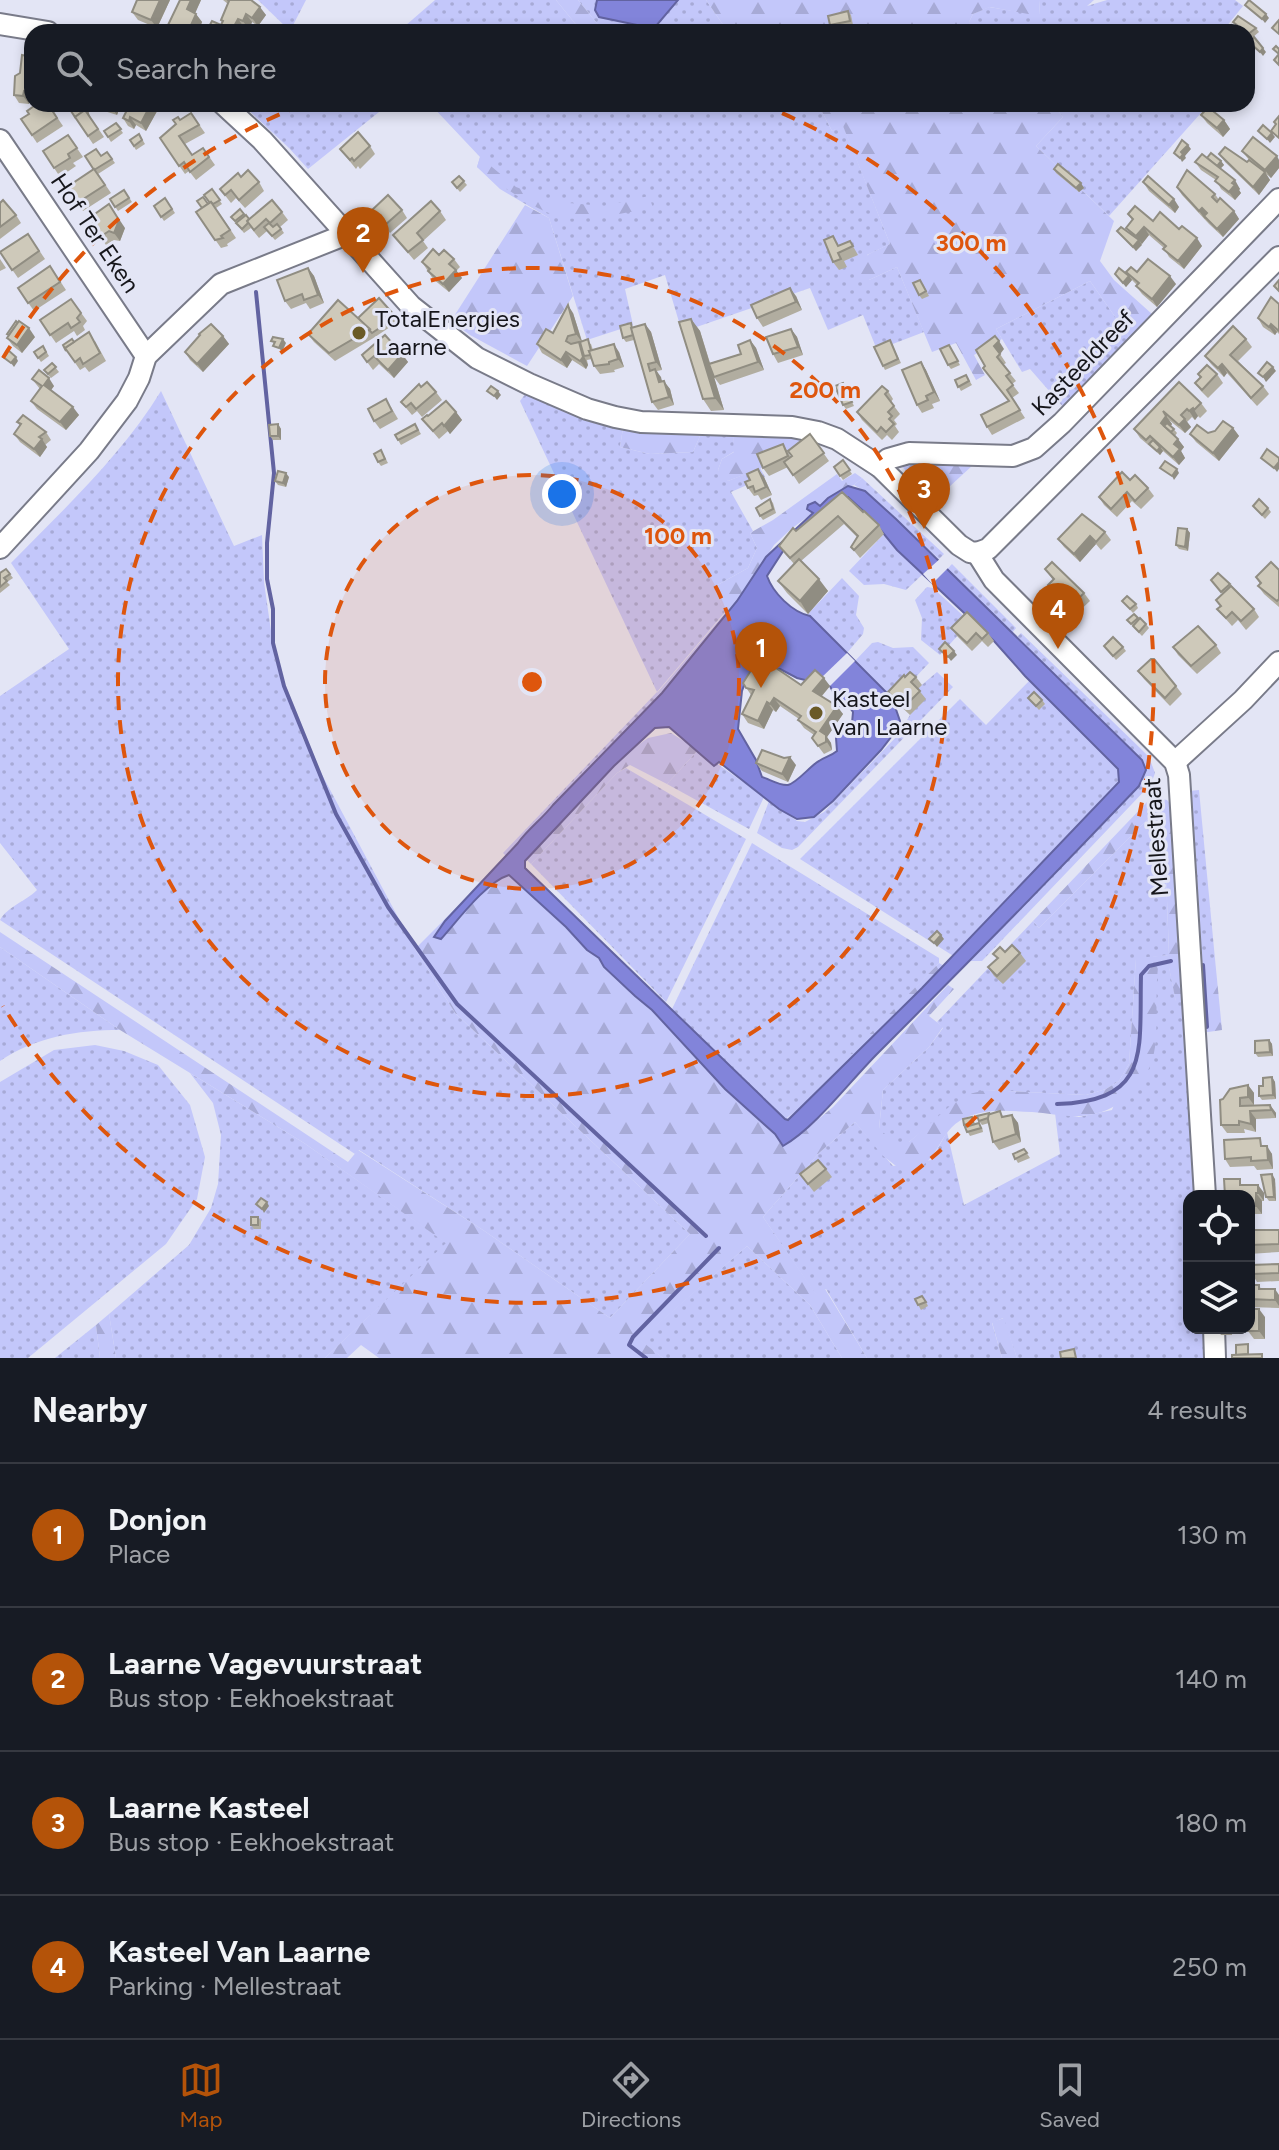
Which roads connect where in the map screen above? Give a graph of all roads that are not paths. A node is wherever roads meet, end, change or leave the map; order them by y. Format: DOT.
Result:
graph roads {
  1 [pos="0,25"];
  2 [pos="24,28"];
  3 [pos="232,112"];
  4 [pos="0,140"];
  5 [pos="1279,199"];
  6 [pos="347,234"];
  7 [pos="1279,257"];
  8 [pos="146,356"];
  9 [pos="880,467"];
  10 [pos="0,548"];
  11 [pos="977,553"];
  12 [pos="1279,662"];
  13 [pos="1175,762"];
  14 [pos="1205,1190"];
  15 [pos="1214,1334"];
  16 [pos="1215,1358"];
  1 -- 2 [label="street"];
  3 -- 6 [label="street"];
  4 -- 8 [label="street, Hof Ter Eken"];
  5 -- 9 [label="street, Kasteeldreef"];
  6 -- 8 [label="street"];
  6 -- 9 [label="street"];
  7 -- 11 [label="street"];
  8 -- 10 [label="street"];
  9 -- 11 [label="street"];
  11 -- 13 [label="street, Mellestraat"];
  12 -- 13 [label="street"];
  13 -- 14 [label="street, Mellestraat"];
  15 -- 16 [label="street"];
}
